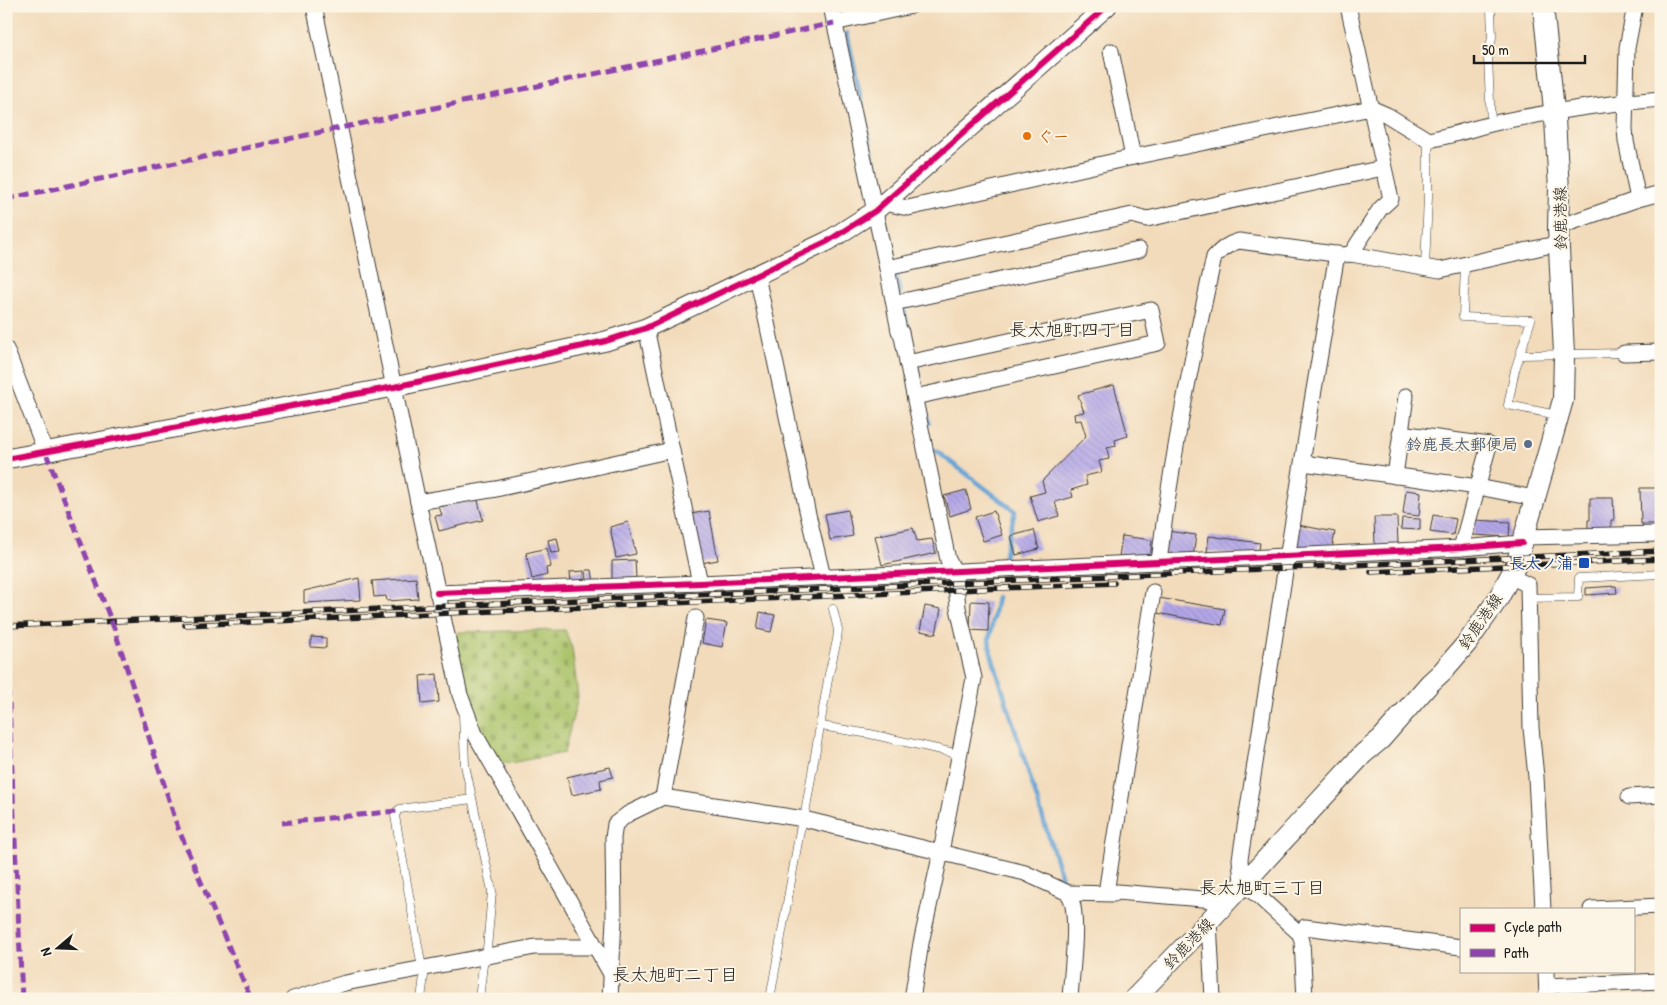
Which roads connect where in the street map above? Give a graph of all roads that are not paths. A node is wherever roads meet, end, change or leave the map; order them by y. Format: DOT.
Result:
graph roads {
  1 [pos="314,6"];
  2 [pos="831,6"];
  3 [pos="911,6"];
  4 [pos="1107,6"];
  5 [pos="1348,6"];
  6 [pos="1543,6"];
  7 [pos="1636,6"];
  8 [pos="1491,8"];
  9 [pos="834,23"];
  10 [pos="1111,51"];
  11 [pos="1661,99"];
  12 [pos="1626,102"];
  13 [pos="1371,108"];
  14 [pos="1554,111"];
  15 [pos="1491,124"];
  16 [pos="1428,140"];
  17 [pos="1133,157"];
  18 [pos="1383,168"];
  19 [pos="1661,194"];
  20 [pos="1638,199"];
  21 [pos="880,207"];
  22 [pos="1559,235"];
  23 [pos="1139,250"];
  24 [pos="1344,254"];
  25 [pos="1465,265"];
  26 [pos="887,268"];
  27 [pos="1425,268"];
  28 [pos="757,276"];
  29 [pos="894,303"];
  30 [pos="646,328"];
  31 [pos="6,349"];
  32 [pos="1661,352"];
  33 [pos="1624,353"];
  34 [pos="1564,354"];
  35 [pos="1520,355"];
  36 [pos="908,363"];
  37 [pos="394,387"];
  38 [pos="1406,396"];
  39 [pos="915,397"];
  40 [pos="1558,415"];
  41 [pos="1400,433"];
  42 [pos="672,450"];
  43 [pos="46,453"];
  44 [pos="6,459"];
  45 [pos="1303,463"];
  46 [pos="1395,476"];
  47 [pos="1478,487"];
  48 [pos="1534,498"];
  49 [pos="418,502"];
  50 [pos="1661,534"];
  51 [pos="1523,540"];
  52 [pos="1461,548"];
  53 [pos="1288,556"];
  54 [pos="1159,562"];
  55 [pos="954,572"];
  56 [pos="1661,574"];
  57 [pos="1510,576"];
  58 [pos="823,577"];
  59 [pos="700,583"];
  60 [pos="1153,592"];
  61 [pos="437,593"];
  62 [pos="1528,598"];
  63 [pos="833,609"];
  64 [pos="696,618"];
  65 [pos="462,702"];
  66 [pos="821,726"];
  67 [pos="959,754"];
  68 [pos="1661,795"];
  69 [pos="663,797"];
  70 [pos="1629,797"];
  71 [pos="472,799"];
  72 [pos="803,819"];
  73 [pos="941,852"];
  74 [pos="1242,884"];
  75 [pos="1068,893"];
  76 [pos="1106,893"];
  77 [pos="1227,902"];
  78 [pos="1661,906"];
  79 [pos="1543,908"];
  80 [pos="1614,908"];
  81 [pos="1209,921"];
  82 [pos="1300,934"];
  83 [pos="595,946"];
  84 [pos="1460,946"];
  85 [pos="484,956"];
  86 [pos="424,968"];
  87 [pos="611,974"];
  88 [pos="1661,981"];
  89 [pos="1546,985"];
  90 [pos="293,999"];
  91 [pos="421,999"];
  92 [pos="479,999"];
  93 [pos="610,999"];
  94 [pos="770,999"];
  95 [pos="912,999"];
  96 [pos="1070,999"];
  97 [pos="1134,999"];
  98 [pos="1213,999"];
  99 [pos="1305,999"];
  1 -- 37 [label="street"];
  2 -- 9 [label="street"];
  3 -- 9 [label="street"];
  4 -- 21 [label="street"];
  5 -- 13 [label="street"];
  6 -- 14 [label="main road, 鈴鹿港線"];
  7 -- 12 [label="street"];
  8 -- 15 [label="lane"];
  9 -- 21 [label="street"];
  10 -- 17 [label="street"];
  11 -- 12 [label="street"];
  12 -- 14 [label="street"];
  12 -- 20 [label="street"];
  13 -- 16 [label="street"];
  13 -- 17 [label="street"];
  13 -- 18 [label="street"];
  14 -- 15 [label="street"];
  14 -- 22 [label="main road, 鈴鹿港線"];
  15 -- 16 [label="street"];
  16 -- 27 [label="lane"];
  17 -- 21 [label="street"];
  18 -- 24 [label="street"];
  18 -- 26 [label="street"];
  19 -- 20 [label="street"];
  20 -- 22 [label="street"];
  21 -- 26 [label="street"];
  21 -- 28 [label="street"];
  22 -- 25 [label="street"];
  22 -- 34 [label="main road, 鈴鹿港線"];
  23 -- 29 [label="street"];
  24 -- 27 [label="street"];
  24 -- 45 [label="street"];
  24 -- 54 [label="street"];
  25 -- 27 [label="street"];
  25 -- 35 [label="lane"];
  26 -- 29 [label="street"];
  28 -- 30 [label="street"];
  28 -- 58 [label="street"];
  29 -- 36 [label="street"];
  30 -- 37 [label="street"];
  30 -- 42 [label="street"];
  31 -- 43 [label="street"];
  32 -- 33 [label="street"];
  33 -- 34 [label="lane"];
  34 -- 35 [label="lane"];
  34 -- 40 [label="main road, 鈴鹿港線"];
  35 -- 40 [label="lane"];
  36 -- 39 [label="street"];
  36 -- 39 [label="street"];
  37 -- 43 [label="street"];
  37 -- 49 [label="street"];
  38 -- 41 [label="street"];
  39 -- 55 [label="street"];
  40 -- 48 [label="main road, 鈴鹿港線"];
  41 -- 46 [label="street"];
  41 -- 47 [label="street"];
  42 -- 49 [label="street"];
  42 -- 59 [label="street"];
  43 -- 44 [label="street"];
  45 -- 46 [label="street"];
  45 -- 53 [label="street"];
  46 -- 47 [label="street"];
  47 -- 48 [label="street"];
  47 -- 52 [label="street"];
  48 -- 51 [label="main road, 鈴鹿港線"];
  49 -- 61 [label="street"];
  50 -- 51 [label="street"];
  51 -- 52 [label="street"];
  51 -- 57 [label="main road, 鈴鹿港線"];
  52 -- 53 [label="street"];
  53 -- 54 [label="street"];
  53 -- 74 [label="street"];
  54 -- 55 [label="street"];
  55 -- 58 [label="street"];
  55 -- 67 [label="street"];
  56 -- 62 [label="lane"];
  57 -- 62 [label="street"];
  57 -- 74 [label="main road, 鈴鹿港線"];
  58 -- 59 [label="street"];
  59 -- 61 [label="street"];
  60 -- 76 [label="street"];
  61 -- 65 [label="street"];
  62 -- 79 [label="street"];
  63 -- 66 [label="lane"];
  64 -- 69 [label="street"];
  65 -- 71 [label="lane"];
  65 -- 83 [label="street"];
  66 -- 67 [label="lane"];
  66 -- 72 [label="lane"];
  67 -- 73 [label="street"];
  68 -- 70 [label="street"];
  69 -- 72 [label="street"];
  69 -- 87 [label="street"];
  71 -- 85 [label="lane"];
  71 -- 86 [label="lane"];
  72 -- 73 [label="street"];
  72 -- 94 [label="lane"];
  73 -- 75 [label="street"];
  73 -- 95 [label="street"];
  74 -- 77 [label="main road, 鈴鹿港線"];
  74 -- 82 [label="street"];
  75 -- 76 [label="street"];
  75 -- 96 [label="street"];
  76 -- 77 [label="street"];
  77 -- 81 [label="main road, 鈴鹿港線"];
  78 -- 80 [label="street"];
  81 -- 97 [label="main road, 鈴鹿港線"];
  81 -- 98 [label="street"];
  82 -- 84 [label="street"];
  82 -- 99 [label="street"];
  83 -- 85 [label="street"];
  83 -- 87 [label="street"];
  85 -- 86 [label="street"];
  85 -- 92 [label="lane"];
  86 -- 90 [label="street"];
  86 -- 91 [label="lane"];
  87 -- 93 [label="street"];
  88 -- 89 [label="street"];
}
